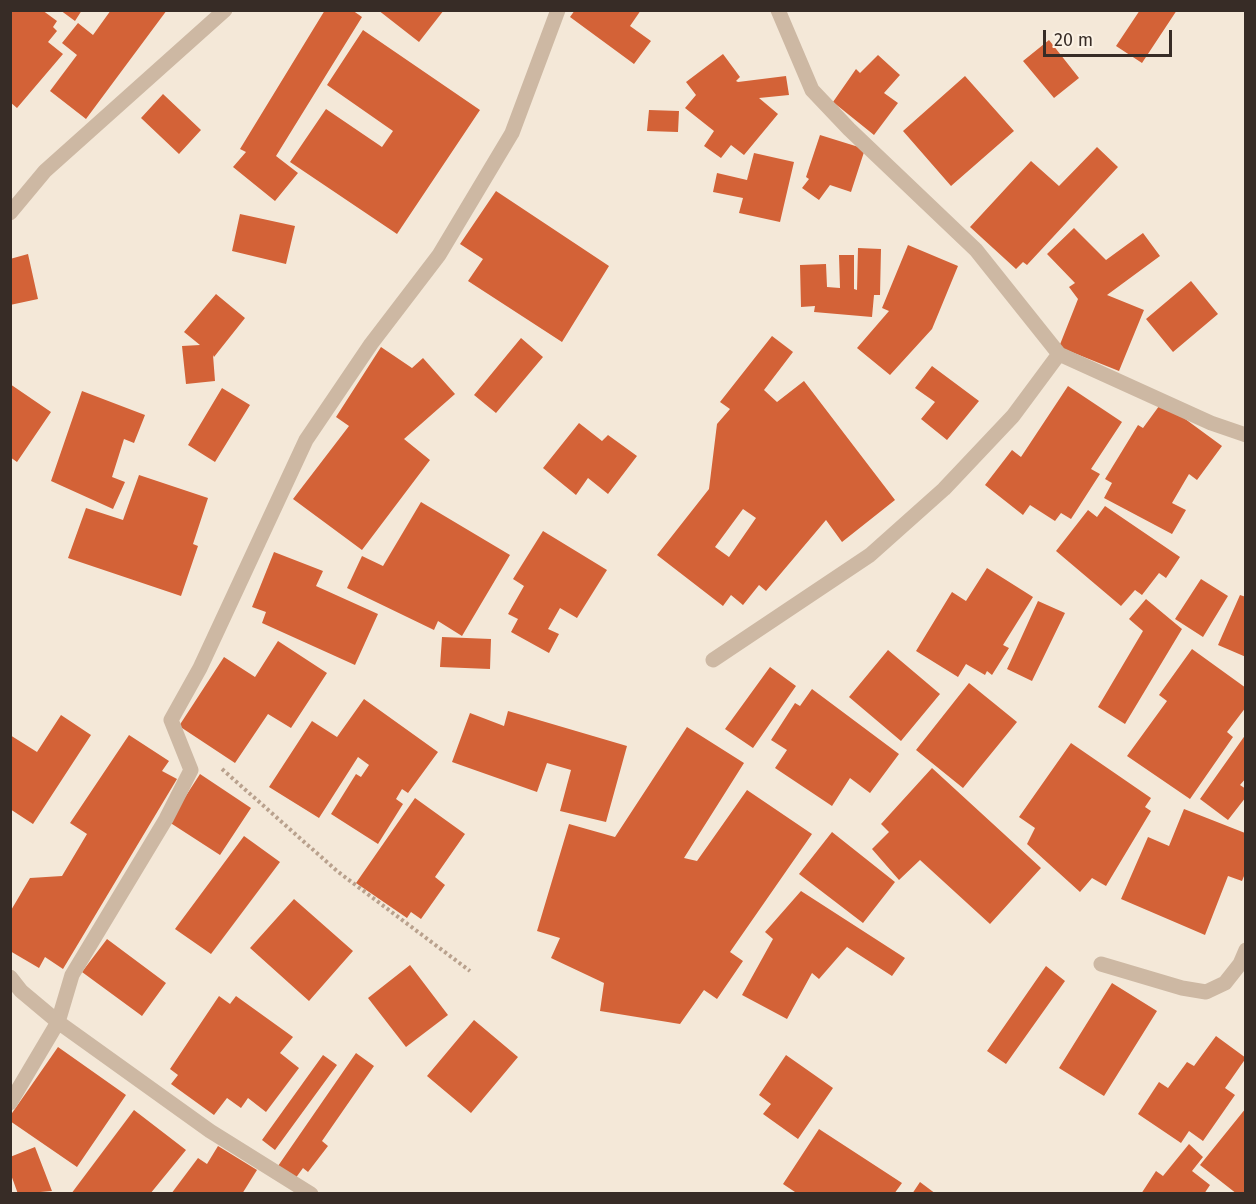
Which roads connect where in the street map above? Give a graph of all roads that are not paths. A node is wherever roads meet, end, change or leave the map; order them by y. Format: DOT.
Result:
graph roads {
  1 [pos="225,10"];
  2 [pos="558,10"];
  3 [pos="778,10"];
  4 [pos="10,213"];
  5 [pos="1059,354"];
  6 [pos="1245,435"];
  7 [pos="713,660"];
  8 [pos="1245,950"];
  9 [pos="1101,964"];
  10 [pos="10,976"];
  11 [pos="58,1022"];
  12 [pos="10,1103"];
  13 [pos="311,1194"];
  1 -- 4 [label="street"];
  2 -- 11 [label="street"];
  3 -- 5 [label="street"];
  5 -- 6 [label="street"];
  5 -- 7 [label="street"];
  8 -- 9 [label="street"];
  10 -- 11 [label="street"];
  11 -- 12 [label="street"];
  11 -- 13 [label="street"];
}
